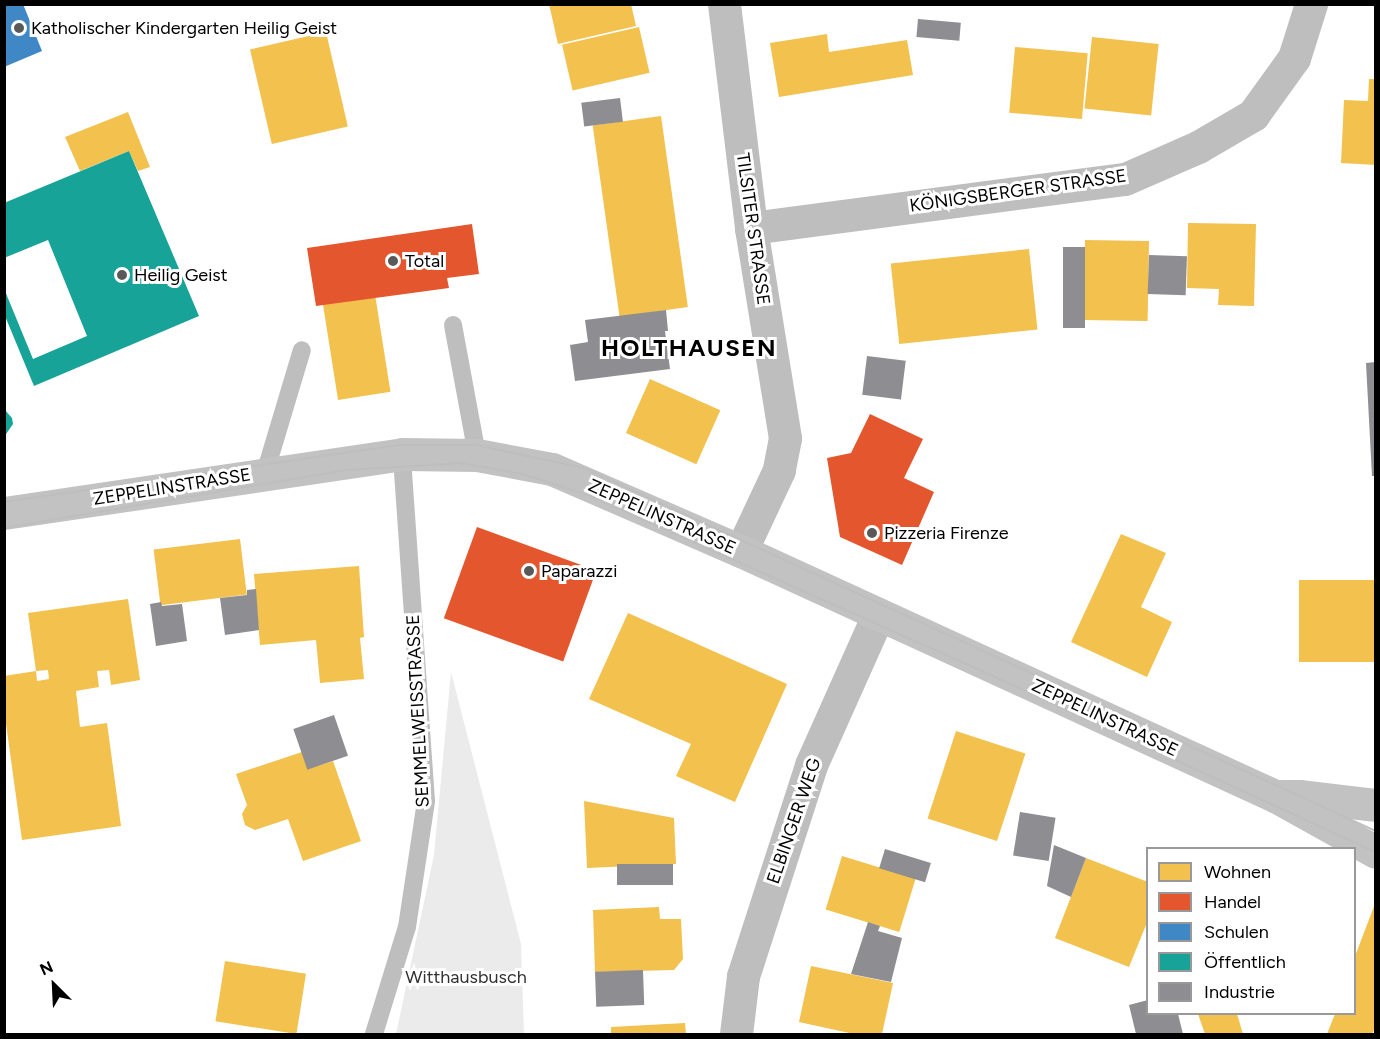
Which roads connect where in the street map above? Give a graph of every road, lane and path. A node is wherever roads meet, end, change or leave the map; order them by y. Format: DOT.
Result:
graph roads {
  1 [pos="724,4"];
  2 [pos="1311,4"];
  3 [pos="751,228"];
  4 [pos="453,325"];
  5 [pos="302,350"];
  6 [pos="402,454"];
  7 [pos="477,455"];
  8 [pos="266,473"];
  9 [pos="4,513"];
  10 [pos="741,551"];
  11 [pos="878,615"];
  12 [pos="1275,796"];
  13 [pos="1376,805"];
  14 [pos="1376,852"];
  15 [pos="374,1035"];
  16 [pos="736,1035"];
  1 -- 3 [label="street, TILSITER STRASSE"];
  2 -- 3 [label="street, KÖNIGSBERGER STRASSE"];
  3 -- 10 [label="street, TILSITER STRASSE"];
  4 -- 7 [label="lane"];
  5 -- 8 [label="lane"];
  6 -- 7 [label="main road, ZEPPELINSTRASSE"];
  6 -- 8 [label="main road, ZEPPELINSTRASSE"];
  6 -- 15 [label="lane, SEMMELWEISSTRASSE"];
  7 -- 10 [label="main road, ZEPPELINSTRASSE"];
  8 -- 9 [label="main road, ZEPPELINSTRASSE"];
  10 -- 11 [label="main road, ZEPPELINSTRASSE"];
  11 -- 12 [label="main road, ZEPPELINSTRASSE"];
  11 -- 16 [label="street, ELBINGER WEG"];
  12 -- 13 [label="main road, ZEPPELINSTRASSE"];
  12 -- 14 [label="main road, ZEPPELINSTRASSE"];
}
